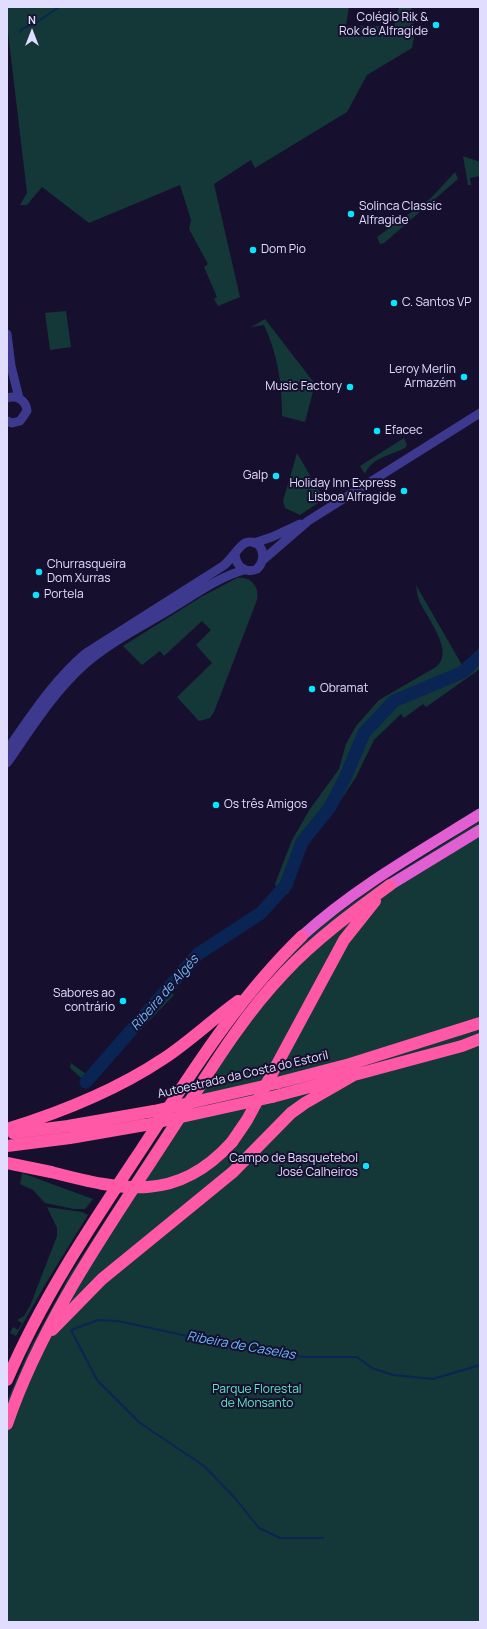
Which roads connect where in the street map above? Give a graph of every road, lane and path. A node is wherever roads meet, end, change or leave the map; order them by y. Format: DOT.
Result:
graph roads {
  1 [pos="7,334"];
  2 [pos="12,373"];
  3 [pos="7,398"];
  4 [pos="19,398"];
  5 [pos="480,413"];
  6 [pos="7,421"];
  7 [pos="308,521"];
  8 [pos="254,543"];
  9 [pos="236,554"];
  10 [pos="264,559"];
  11 [pos="244,570"];
  12 [pos="129,630"];
  13 [pos="88,656"];
  14 [pos="7,750"];
  15 [pos="7,763"];
  16 [pos="480,814"];
  17 [pos="480,830"];
  18 [pos="390,885"];
  19 [pos="302,936"];
  20 [pos="247,995"];
  21 [pos="480,1024"];
  22 [pos="480,1039"];
  23 [pos="352,1076"];
  24 [pos="7,1129"];
  25 [pos="7,1134"];
  26 [pos="7,1146"];
  27 [pos="7,1163"];
  28 [pos="44,1337"];
  29 [pos="7,1380"];
  30 [pos="7,1424"];
  1 -- 2 [label="street"];
  2 -- 3 [label="street"];
  2 -- 4 [label="street"];
  3 -- 4 [label="street"];
  4 -- 6 [label="street"];
  5 -- 7 [label="street"];
  7 -- 8 [label="street"];
  7 -- 10 [label="street"];
  8 -- 9 [label="street"];
  8 -- 10 [label="street"];
  9 -- 11 [label="street"];
  9 -- 12 [label="street"];
  10 -- 11 [label="street"];
  11 -- 12 [label="street"];
  12 -- 13 [label="street"];
  13 -- 14 [label="street"];
  13 -- 15 [label="street"];
  16 -- 19 [label="highway"];
  17 -- 18 [label="highway"];
  18 -- 27 [label="highway, bridge"];
  18 -- 28 [label="highway"];
  19 -- 20 [label="highway"];
  20 -- 24 [label="highway"];
  20 -- 29 [label="highway"];
  21 -- 25 [label="highway, Autoestrada da Costa do Estoril, bridge"];
  22 -- 23 [label="highway"];
  23 -- 26 [label="highway, bridge"];
  23 -- 28 [label="highway"];
  28 -- 30 [label="highway"];
}
